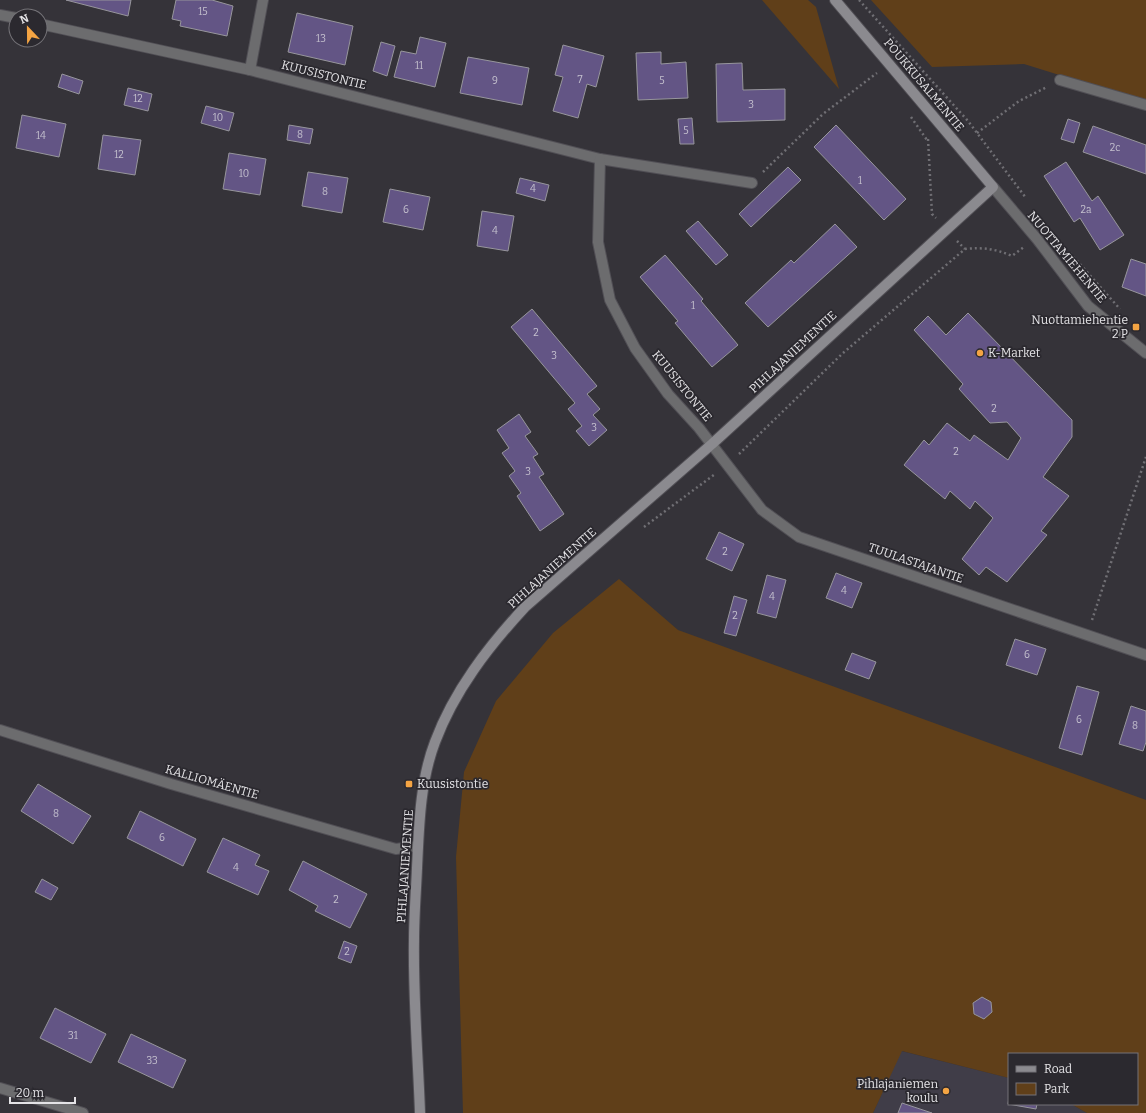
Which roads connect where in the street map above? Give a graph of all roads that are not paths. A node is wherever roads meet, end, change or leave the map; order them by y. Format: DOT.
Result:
graph roads {
  1 [pos="263,0"];
  2 [pos="835,0"];
  3 [pos="48,26"];
  4 [pos="250,70"];
  5 [pos="1060,80"];
  6 [pos="1146,105"];
  7 [pos="600,158"];
  8 [pos="752,183"];
  9 [pos="992,188"];
  10 [pos="1146,353"];
  11 [pos="712,444"];
  12 [pos="1146,655"];
  13 [pos="0,730"];
  14 [pos="418,846"];
  15 [pos="0,1088"];
  16 [pos="83,1113"];
  17 [pos="420,1113"];
  1 -- 4 [label="street"];
  2 -- 9 [label="street, POUKKUSALMENTIE"];
  3 -- 4 [label="street, KUUSISTONTIE"];
  4 -- 7 [label="street, KUUSISTONTIE"];
  5 -- 6 [label="street"];
  7 -- 8 [label="street, KUUSISTONTIE"];
  7 -- 11 [label="street, KUUSISTONTIE"];
  9 -- 10 [label="street, NUOTTAMIEHENTIE"];
  9 -- 11 [label="street, PIHLAJANIEMENTIE"];
  11 -- 12 [label="street, TUULASTAJANTIE"];
  11 -- 14 [label="street, PIHLAJANIEMENTIE"];
  13 -- 14 [label="street, KALLIOMÄENTIE"];
  14 -- 17 [label="street, PIHLAJANIEMENTIE"];
  15 -- 16 [label="street"];
}
